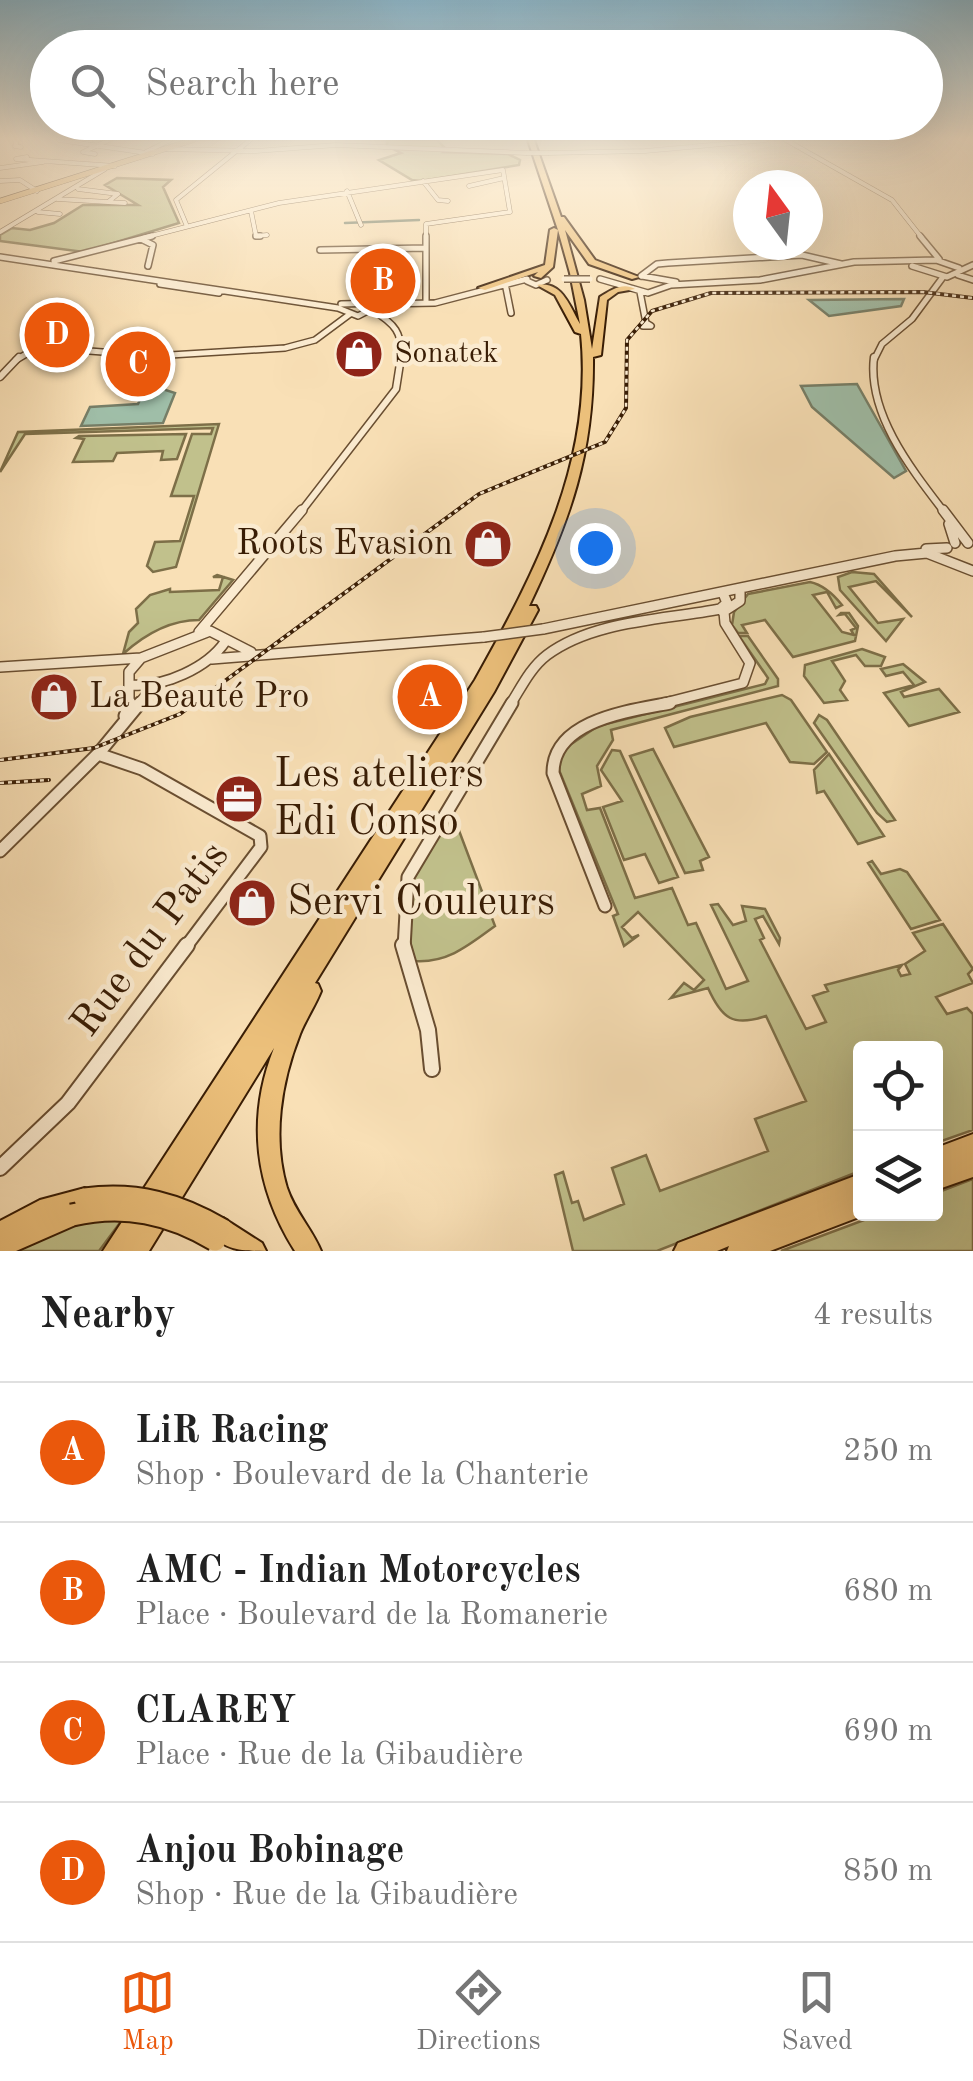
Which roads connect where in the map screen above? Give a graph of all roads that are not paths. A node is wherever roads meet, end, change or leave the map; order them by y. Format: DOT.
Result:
graph roads {
  1 [pos="112,198"];
  2 [pos="179,198"];
  3 [pos="309,198"];
  4 [pos="350,198"];
  5 [pos="437,198"];
  6 [pos="506,198"];
  7 [pos="552,198"];
  8 [pos="889,198"];
  9 [pos="58,199"];
  10 [pos="550,200"];
  11 [pos="448,201"];
  12 [pos="108,202"];
  13 [pos="126,203"];
  14 [pos="251,211"];
  15 [pos="35,212"];
  16 [pos="60,214"];
  17 [pos="561,219"];
  18 [pos="360,223"];
  19 [pos="186,224"];
  20 [pos="0,232"];
  21 [pos="268,235"];
  22 [pos="141,239"];
  23 [pos="926,246"];
  24 [pos="426,248"];
  25 [pos="320,250"];
  26 [pos="0,255"];
  27 [pos="72,256"];
  28 [pos="552,258"];
  29 [pos="733,259"];
  30 [pos="823,259"];
  31 [pos="928,260"];
  32 [pos="942,260"];
  33 [pos="50,262"];
  34 [pos="64,262"];
  35 [pos="952,263"];
  36 [pos="841,264"];
  37 [pos="973,264"];
  38 [pos="148,266"];
  39 [pos="832,266"];
  40 [pos="920,266"];
  41 [pos="652,270"];
  42 [pos="959,272"];
  43 [pos="930,274"];
  44 [pos="943,277"];
  45 [pos="590,279"];
  46 [pos="543,280"];
  47 [pos="972,280"];
  48 [pos="519,281"];
  49 [pos="659,282"];
  50 [pos="505,283"];
  51 [pos="634,283"];
  52 [pos="710,284"];
  53 [pos="930,286"];
  54 [pos="482,288"];
  55 [pos="651,293"];
  56 [pos="448,299"];
  57 [pos="426,302"];
  58 [pos="645,304"];
  59 [pos="369,309"];
  60 [pos="349,310"];
  61 [pos="511,313"];
  62 [pos="646,323"];
  63 [pos="592,356"];
  64 [pos="0,378"];
  65 [pos="944,512"];
  66 [pos="971,543"];
  67 [pos="951,545"];
  68 [pos="895,556"];
  69 [pos="952,561"];
  70 [pos="973,571"];
  71 [pos="740,589"];
  72 [pos="724,593"];
  73 [pos="222,606"];
  74 [pos="724,612"];
  75 [pos="701,615"];
  76 [pos="606,618"];
  77 [pos="199,632"];
  78 [pos="222,638"];
  79 [pos="264,654"];
  80 [pos="141,658"];
  81 [pos="212,659"];
  82 [pos="91,662"];
  83 [pos="0,666"];
  84 [pos="130,681"];
  85 [pos="154,687"];
  86 [pos="119,726"];
  87 [pos="98,754"];
  88 [pos="0,851"];
  89 [pos="605,906"];
  90 [pos="340,928"];
  91 [pos="432,1069"];
  92 [pos="973,1146"];
  93 [pos="943,1157"];
  94 [pos="973,1166"];
  95 [pos="0,1168"];
  96 [pos="943,1177"];
  97 [pos="853,1189"];
  98 [pos="78,1207"];
  99 [pos="853,1208"];
  100 [pos="0,1234"];
  101 [pos="223,1240"];
  102 [pos="0,1246"];
  103 [pos="114,1251"];
  104 [pos="135,1251"];
  105 [pos="254,1251"];
  106 [pos="309,1251"];
  107 [pos="686,1251"];
  108 [pos="738,1251"];
  1 -- 12 [label="street"];
  2 -- 19 [label="street"];
  3 -- 14 [label="street"];
  4 -- 18 [label="street"];
  5 -- 11 [label="street"];
  6 -- 24 [label="street"];
  7 -- 17 [label="highway"];
  8 -- 23 [label="street"];
  9 -- 12 [label="street"];
  9 -- 15 [label="street"];
  10 -- 28 [label="highway"];
  10 -- 63 [label="highway"];
  12 -- 13 [label="street"];
  14 -- 19 [label="street"];
  14 -- 21 [label="street"];
  15 -- 16 [label="street"];
  15 -- 20 [label="street"];
  17 -- 51 [label="highway"];
  17 -- 63 [label="highway"];
  19 -- 22 [label="street"];
  22 -- 27 [label="street"];
  22 -- 38 [label="street"];
  23 -- 31 [label="street"];
  23 -- 32 [label="street"];
  24 -- 25 [label="street"];
  24 -- 57 [label="street"];
  26 -- 33 [label="street"];
  27 -- 33 [label="street"];
  27 -- 34 [label="street"];
  28 -- 46 [label="highway"];
  28 -- 54 [label="highway"];
  29 -- 41 [label="street"];
  30 -- 36 [label="street"];
  31 -- 32 [label="street"];
  31 -- 40 [label="street"];
  32 -- 35 [label="street"];
  33 -- 34 [label="street"];
  33 -- 60 [label="street"];
  34 -- 60 [label="street"];
  35 -- 37 [label="street"];
  35 -- 42 [label="street"];
  36 -- 39 [label="street"];
  36 -- 40 [label="street"];
  37 -- 42 [label="street"];
  39 -- 40 [label="street"];
  39 -- 52 [label="street"];
  40 -- 43 [label="street"];
  41 -- 49 [label="street"];
  41 -- 51 [label="street"];
  42 -- 44 [label="street"];
  42 -- 47 [label="street"];
  43 -- 44 [label="street"];
  43 -- 53 [label="street"];
  44 -- 53 [label="street"];
  45 -- 46 [label="street, bridge"];
  45 -- 51 [label="street"];
  46 -- 48 [label="street"];
  46 -- 63 [label="highway"];
  48 -- 50 [label="street"];
  49 -- 51 [label="street"];
  49 -- 52 [label="street"];
  49 -- 55 [label="street"];
  50 -- 54 [label="street"];
  50 -- 61 [label="street"];
  51 -- 55 [label="street"];
  51 -- 58 [label="street"];
  51 -- 63 [label="highway"];
  53 -- 65 [label="street"];
  54 -- 56 [label="street"];
  55 -- 58 [label="street"];
  56 -- 57 [label="street"];
  56 -- 59 [label="street"];
  57 -- 59 [label="street"];
  58 -- 62 [label="street"];
  59 -- 60 [label="street"];
  59 -- 60 [label="street"];
  59 -- 73 [label="street"];
  60 -- 64 [label="street"];
  63 -- 90 [label="highway"];
  63 -- 103 [label="highway"];
  65 -- 66 [label="street"];
  65 -- 67 [label="street"];
  66 -- 67 [label="street"];
  67 -- 68 [label="street"];
  67 -- 69 [label="street"];
  68 -- 69 [label="street"];
  68 -- 71 [label="street"];
  69 -- 70 [label="street"];
  71 -- 72 [label="street"];
  71 -- 74 [label="street"];
  72 -- 75 [label="street"];
  72 -- 76 [label="street"];
  73 -- 77 [label="street"];
  73 -- 78 [label="street"];
  74 -- 75 [label="street"];
  74 -- 89 [label="street"];
  75 -- 91 [label="street"];
  76 -- 79 [label="street, bridge"];
  77 -- 78 [label="street"];
  77 -- 80 [label="street"];
  78 -- 79 [label="street"];
  78 -- 81 [label="street"];
  79 -- 81 [label="street"];
  80 -- 82 [label="street"];
  80 -- 84 [label="street"];
  81 -- 85 [label="street"];
  82 -- 83 [label="street"];
  82 -- 84 [label="street"];
  84 -- 85 [label="street"];
  84 -- 86 [label="street"];
  85 -- 86 [label="street"];
  86 -- 87 [label="street"];
  87 -- 88 [label="street"];
  87 -- 95 [label="street, Rue du Patis"];
  90 -- 104 [label="highway"];
  90 -- 106 [label="highway"];
  92 -- 93 [label="highway"];
  94 -- 96 [label="highway"];
  97 -- 107 [label="highway"];
  98 -- 100 [label="highway"];
  98 -- 101 [label="highway, bridge"];
  98 -- 102 [label="highway"];
  99 -- 108 [label="highway"];
  101 -- 105 [label="highway"];
}
